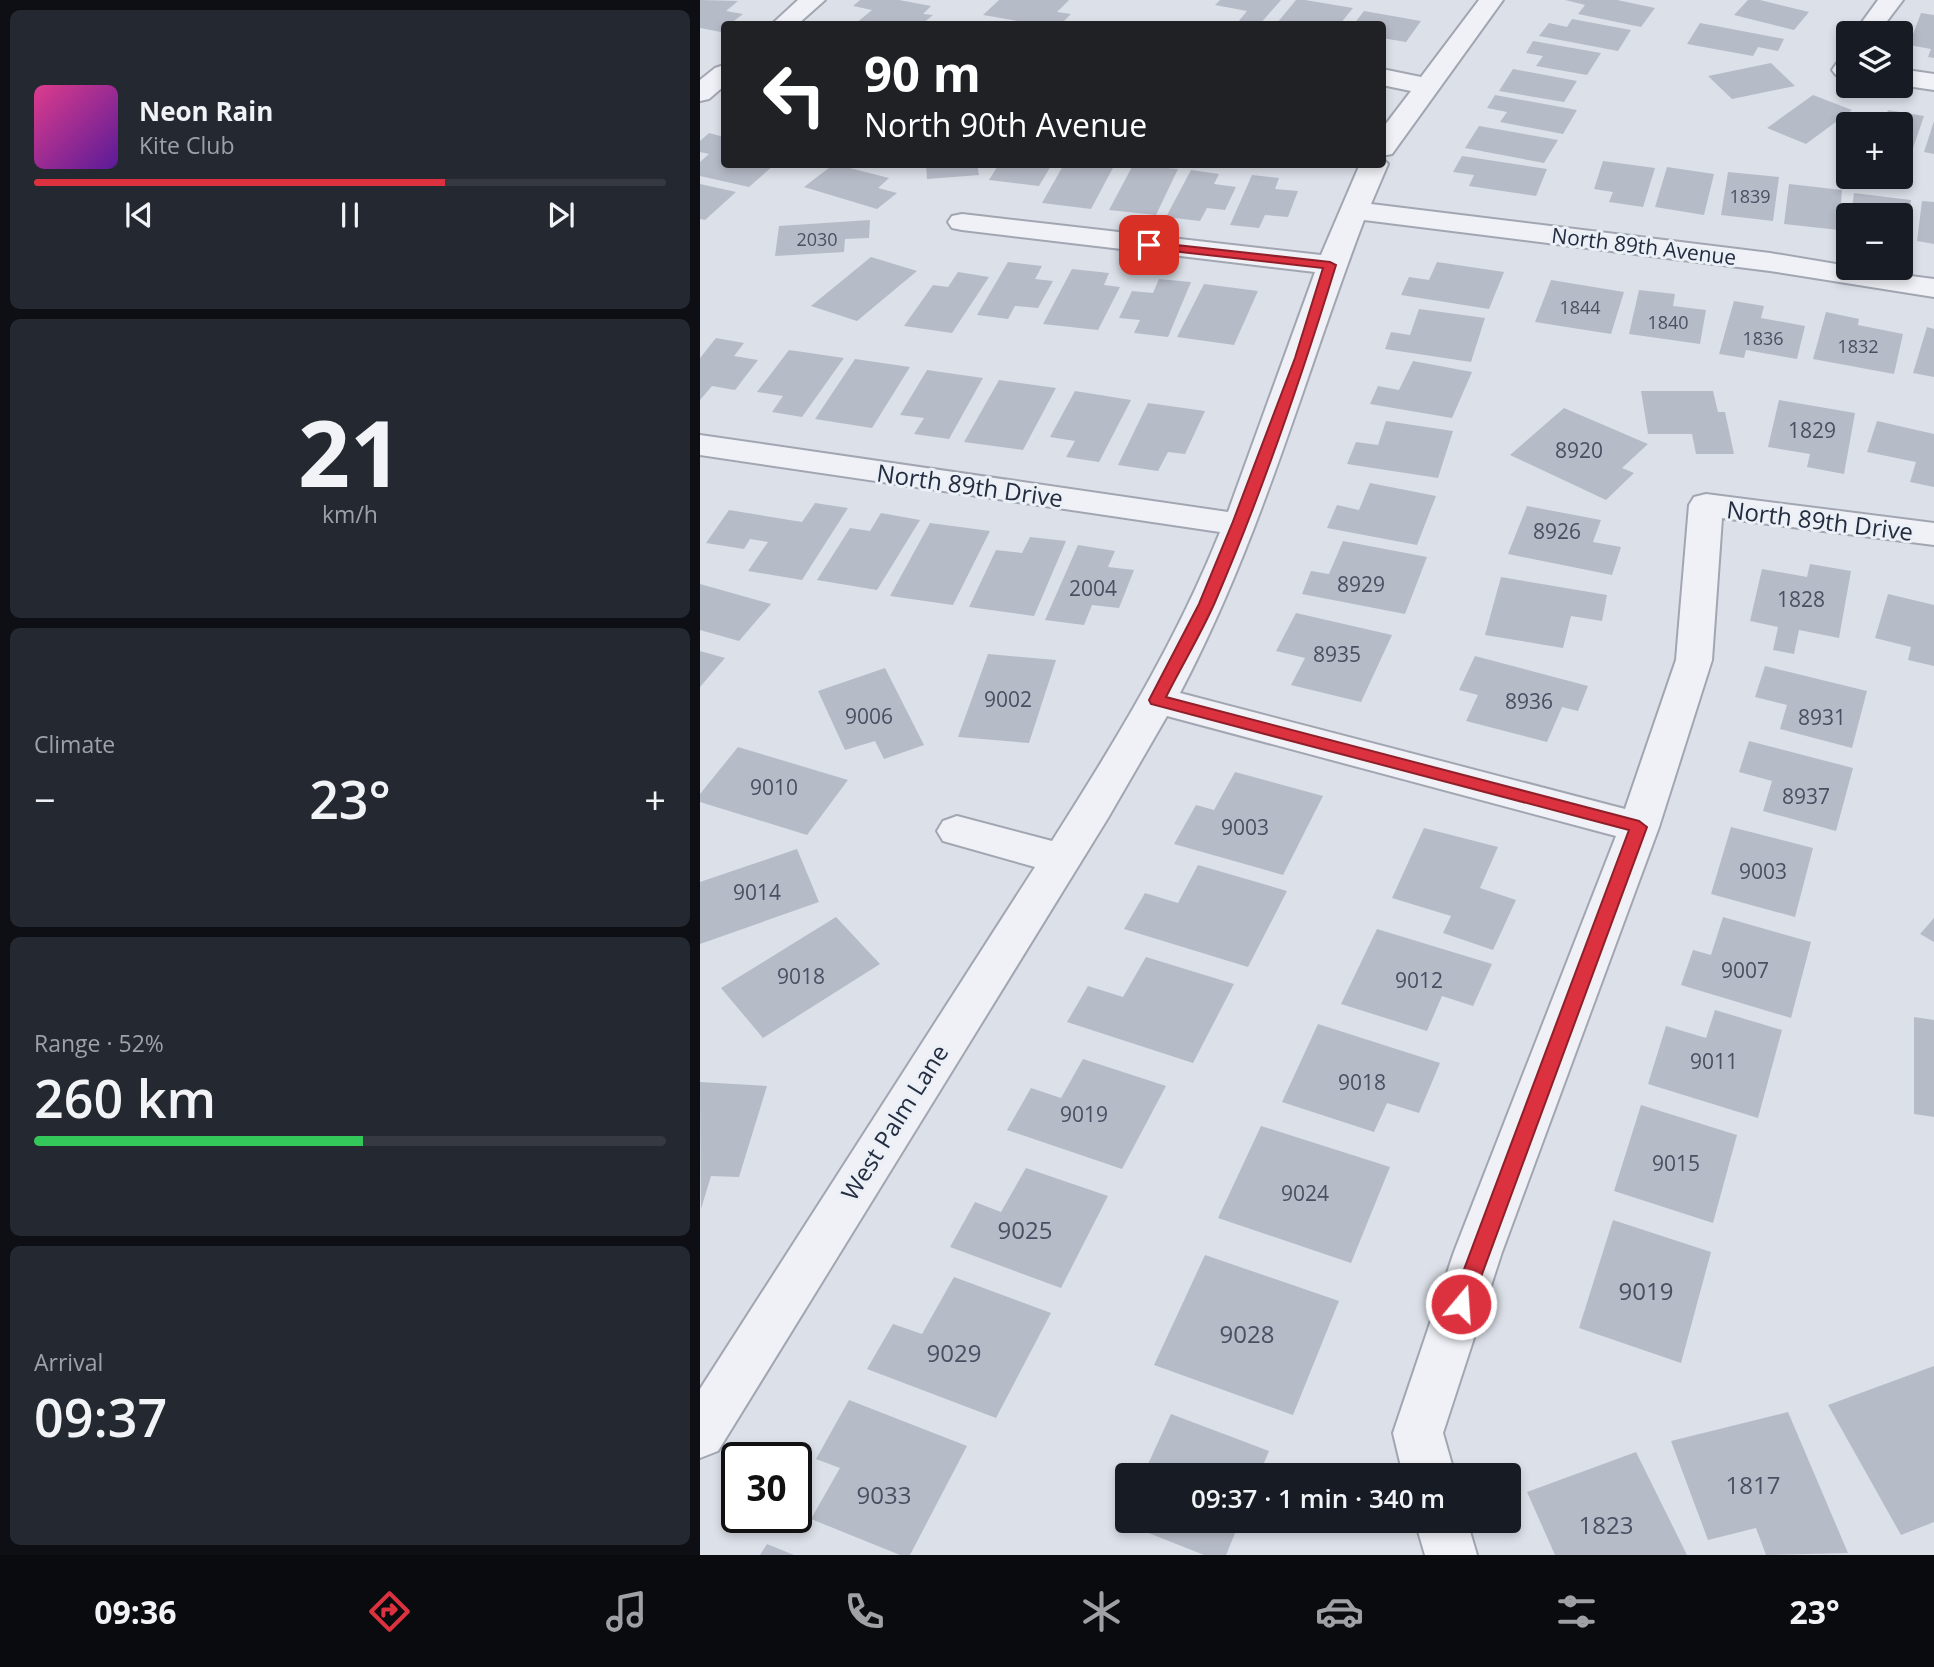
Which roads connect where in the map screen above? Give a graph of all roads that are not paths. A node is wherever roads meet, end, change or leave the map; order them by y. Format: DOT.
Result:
graph roads {
  1 [pos="813,0"];
  2 [pos="1491,0"];
  3 [pos="1891,0"];
  4 [pos="787,21"];
  5 [pos="1873,21"];
  6 [pos="721,76"];
  7 [pos="1386,78"];
  8 [pos="1913,79"];
  9 [pos="1934,82"];
  10 [pos="1427,86"];
  11 [pos="700,93"];
  12 [pos="1386,142"];
  13 [pos="1372,168"];
  14 [pos="1353,210"];
  15 [pos="962,222"];
  16 [pos="1330,265"];
  17 [pos="1934,288"];
  18 [pos="711,447"];
  19 [pos="700,475"];
  20 [pos="1239,524"];
  21 [pos="1934,534"];
  22 [pos="1157,700"];
  23 [pos="1639,827"];
  24 [pos="957,831"];
  25 [pos="1062,859"];
  26 [pos="714,1383"];
  27 [pos="700,1434"];
  28 [pos="1426,1463"];
  29 [pos="1445,1533"];
  30 [pos="1451,1555"];
  1 -- 4 [label="street"];
  2 -- 10 [label="street"];
  3 -- 5 [label="street"];
  6 -- 11 [label="street"];
  7 -- 10 [label="street"];
  8 -- 9 [label="street"];
  10 -- 12 [label="street"];
  13 -- 14 [label="street, West Palm Lane"];
  14 -- 16 [label="street, West Palm Lane"];
  14 -- 17 [label="street, North 89th Avenue"];
  15 -- 16 [label="street"];
  16 -- 20 [label="street, West Palm Lane"];
  18 -- 19 [label="street"];
  18 -- 20 [label="street, North 89th Drive"];
  20 -- 22 [label="street, West Palm Lane"];
  21 -- 23 [label="street, North 89th Drive"];
  22 -- 23 [label="street"];
  22 -- 25 [label="street, West Palm Lane"];
  23 -- 28 [label="street"];
  24 -- 25 [label="street"];
  25 -- 26 [label="street, West Palm Lane"];
  26 -- 27 [label="street, West Palm Lane"];
  29 -- 30 [label="street"];
}
